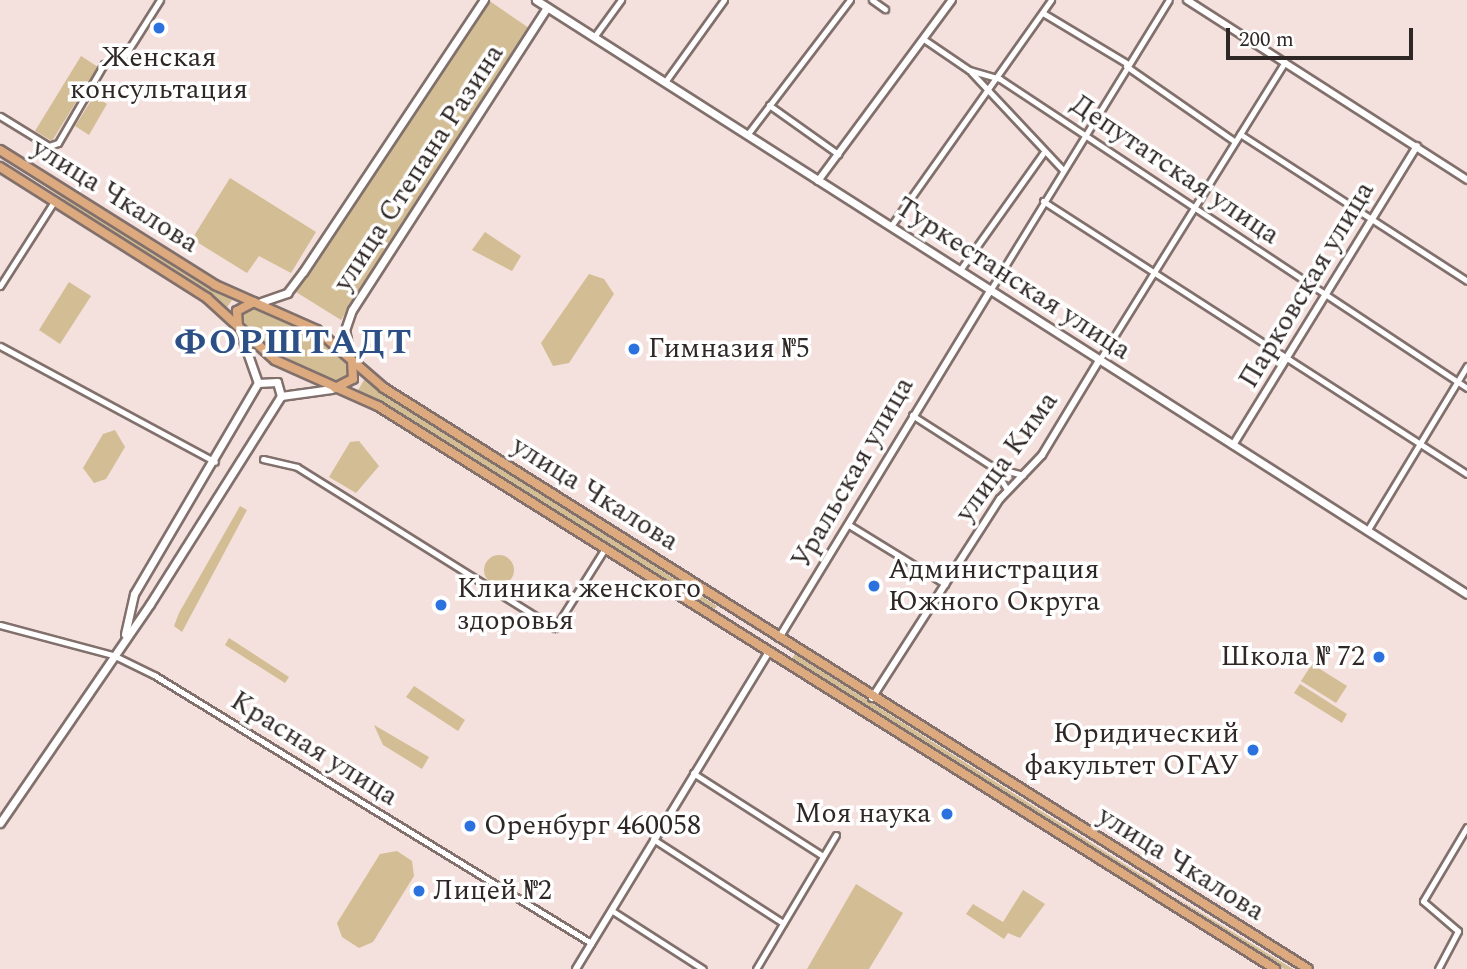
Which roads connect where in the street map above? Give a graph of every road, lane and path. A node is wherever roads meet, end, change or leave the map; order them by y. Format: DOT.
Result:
graph roads {
  1 [pos="160,0"];
  2 [pos="484,0"];
  3 [pos="536,0"];
  4 [pos="621,0"];
  5 [pos="723,0"];
  6 [pos="850,0"];
  7 [pos="873,0"];
  8 [pos="952,0"];
  9 [pos="1051,0"];
  10 [pos="1168,0"];
  11 [pos="1187,0"];
  12 [pos="547,7"];
  13 [pos="885,9"];
  14 [pos="1043,13"];
  15 [pos="594,37"];
  16 [pos="925,40"];
  17 [pos="1285,62"];
  18 [pos="1127,65"];
  19 [pos="969,70"];
  20 [pos="1000,79"];
  21 [pos="665,82"];
  22 [pos="988,95"];
  23 [pos="769,105"];
  24 [pos="0,116"];
  25 [pos="1240,134"];
  26 [pos="747,135"];
  27 [pos="1084,135"];
  28 [pos="1234,141"];
  29 [pos="1417,146"];
  30 [pos="0,150"];
  31 [pos="838,153"];
  32 [pos="1043,153"];
  33 [pos="0,167"];
  34 [pos="1062,169"];
  35 [pos="1467,180"];
  36 [pos="818,181"];
  37 [pos="55,200"];
  38 [pos="1043,201"];
  39 [pos="1192,206"];
  40 [pos="1370,221"];
  41 [pos="891,226"];
  42 [pos="960,270"];
  43 [pos="1152,272"];
  44 [pos="1467,281"];
  45 [pos="0,286"];
  46 [pos="991,289"];
  47 [pos="1326,295"];
  48 [pos="261,302"];
  49 [pos="239,329"];
  50 [pos="0,345"];
  51 [pos="350,357"];
  52 [pos="1287,358"];
  53 [pos="1100,359"];
  54 [pos="1467,366"];
  55 [pos="1457,382"];
  56 [pos="258,383"];
  57 [pos="1467,388"];
  58 [pos="332,389"];
  59 [pos="281,396"];
  60 [pos="912,415"];
  61 [pos="1233,445"];
  62 [pos="1421,446"];
  63 [pos="263,459"];
  64 [pos="215,462"];
  65 [pos="993,467"];
  66 [pos="1467,474"];
  67 [pos="1023,475"];
  68 [pos="1007,489"];
  69 [pos="849,525"];
  70 [pos="1367,531"];
  71 [pos="604,550"];
  72 [pos="944,584"];
  73 [pos="1467,594"];
  74 [pos="724,603"];
  75 [pos="715,618"];
  76 [pos="0,625"];
  77 [pos="125,635"];
  78 [pos="779,638"];
  79 [pos="769,652"];
  80 [pos="113,655"];
  81 [pos="872,698"];
  82 [pos="692,773"];
  83 [pos="0,823"];
  84 [pos="1467,827"];
  85 [pos="836,835"];
  86 [pos="653,838"];
  87 [pos="823,856"];
  88 [pos="1166,882"];
  89 [pos="1158,896"];
  90 [pos="611,911"];
  91 [pos="783,923"];
  92 [pos="591,943"];
  93 [pos="576,969"];
  94 [pos="703,969"];
  95 [pos="755,969"];
  96 [pos="1275,969"];
  97 [pos="1308,969"];
  98 [pos="1438,969"];
  1 -- 24 [label="street"];
  2 -- 48 [label="main road, улица Степана Разина"];
  3 -- 12 [label="main road, Туркестанская улица"];
  4 -- 15 [label="street"];
  5 -- 21 [label="street"];
  6 -- 23 [label="street"];
  7 -- 13 [label="street"];
  8 -- 16 [label="street"];
  9 -- 14 [label="street"];
  10 -- 18 [label="street, Уральская улица"];
  11 -- 17 [label="street"];
  12 -- 15 [label="main road, Туркестанская улица"];
  12 -- 51 [label="main road, улица Степана Разина"];
  14 -- 18 [label="street"];
  14 -- 20 [label="street"];
  15 -- 21 [label="main road, Туркестанская улица"];
  16 -- 19 [label="street"];
  16 -- 31 [label="street"];
  17 -- 25 [label="street, улица Кима"];
  17 -- 29 [label="street"];
  18 -- 27 [label="street, Уральская улица"];
  18 -- 28 [label="street"];
  19 -- 20 [label="street, Депутатская улица"];
  19 -- 22 [label="street"];
  20 -- 22 [label="street"];
  20 -- 27 [label="street, Депутатская улица"];
  21 -- 26 [label="main road, Туркестанская улица"];
  22 -- 32 [label="street"];
  22 -- 41 [label="street"];
  23 -- 26 [label="street"];
  23 -- 31 [label="street"];
  25 -- 28 [label="street, улица Кима"];
  25 -- 40 [label="street"];
  26 -- 36 [label="main road, Туркестанская улица"];
  27 -- 34 [label="street, Уральская улица"];
  27 -- 39 [label="street, Депутатская улица"];
  28 -- 39 [label="street, улица Кима"];
  29 -- 35 [label="street"];
  29 -- 40 [label="street, Парковская улица"];
  30 -- 48 [label="main road, улица Чкалова"];
  31 -- 36 [label="street"];
  32 -- 34 [label="street"];
  32 -- 42 [label="street"];
  33 -- 37 [label="main road, улица Чкалова"];
  34 -- 38 [label="street, Уральская улица"];
  36 -- 41 [label="main road, Туркестанская улица"];
  37 -- 45 [label="street"];
  37 -- 49 [label="main road, улица Чкалова"];
  38 -- 43 [label="street"];
  38 -- 46 [label="street, Уральская улица"];
  39 -- 43 [label="street, улица Кима"];
  39 -- 47 [label="street, Депутатская улица"];
  40 -- 44 [label="street"];
  40 -- 47 [label="street, Парковская улица"];
  41 -- 42 [label="main road, Туркестанская улица"];
  42 -- 46 [label="main road, Туркестанская улица"];
  43 -- 52 [label="street"];
  43 -- 53 [label="street, улица Кима"];
  46 -- 53 [label="main road, Туркестанская улица"];
  46 -- 60 [label="street, Уральская улица"];
  47 -- 52 [label="street, Парковская улица"];
  47 -- 55 [label="street, Депутатская улица"];
  48 -- 49 [label="main road"];
  48 -- 51 [label="main road, улица Чкалова"];
  49 -- 56 [label="main road"];
  49 -- 58 [label="main road, улица Чкалова"];
  50 -- 64 [label="street"];
  51 -- 58 [label="main road"];
  51 -- 74 [label="main road, улица Чкалова"];
  52 -- 61 [label="street, Парковская улица"];
  52 -- 62 [label="street"];
  53 -- 61 [label="main road, Туркестанская улица"];
  53 -- 67 [label="street, улица Кима"];
  54 -- 55 [label="street"];
  55 -- 57 [label="street, Депутатская улица"];
  55 -- 62 [label="street"];
  56 -- 59 [label="main road"];
  56 -- 64 [label="main road"];
  58 -- 59 [label="main road"];
  58 -- 71 [label="main road, улица Чкалова"];
  59 -- 77 [label="main road"];
  60 -- 65 [label="street"];
  60 -- 69 [label="street, Уральская улица"];
  61 -- 70 [label="main road, Туркестанская улица"];
  62 -- 66 [label="street"];
  62 -- 70 [label="street"];
  63 -- 71 [label="street"];
  64 -- 77 [label="main road"];
  65 -- 67 [label="street"];
  65 -- 68 [label="street"];
  67 -- 68 [label="street, улица Кима"];
  68 -- 72 [label="street, улица Кима"];
  69 -- 72 [label="street"];
  69 -- 78 [label="street, Уральская улица"];
  70 -- 73 [label="main road, Туркестанская улица"];
  71 -- 75 [label="main road, улица Чкалова"];
  72 -- 81 [label="street, улица Кима"];
  74 -- 75 [label="main road"];
  74 -- 78 [label="main road, улица Чкалова"];
  75 -- 79 [label="main road, улица Чкалова"];
  76 -- 80 [label="street, Красная улица"];
  77 -- 80 [label="main road"];
  78 -- 79 [label="main road, Уральская улица"];
  78 -- 81 [label="main road, улица Чкалова"];
  79 -- 82 [label="street, Уральская улица"];
  79 -- 89 [label="main road, улица Чкалова"];
  80 -- 83 [label="main road"];
  80 -- 92 [label="street, Красная улица"];
  81 -- 88 [label="main road, улица Чкалова"];
  82 -- 86 [label="street, Уральская улица"];
  82 -- 87 [label="street"];
  84 -- 98 [label="street"];
  85 -- 87 [label="street"];
  86 -- 90 [label="street, Уральская улица"];
  86 -- 91 [label="street"];
  87 -- 91 [label="street"];
  88 -- 89 [label="main road"];
  88 -- 97 [label="main road, улица Чкалова"];
  89 -- 96 [label="main road, улица Чкалова"];
  90 -- 92 [label="street, Уральская улица"];
  90 -- 94 [label="street"];
  91 -- 95 [label="street"];
  92 -- 93 [label="street, Уральская улица"];
}
